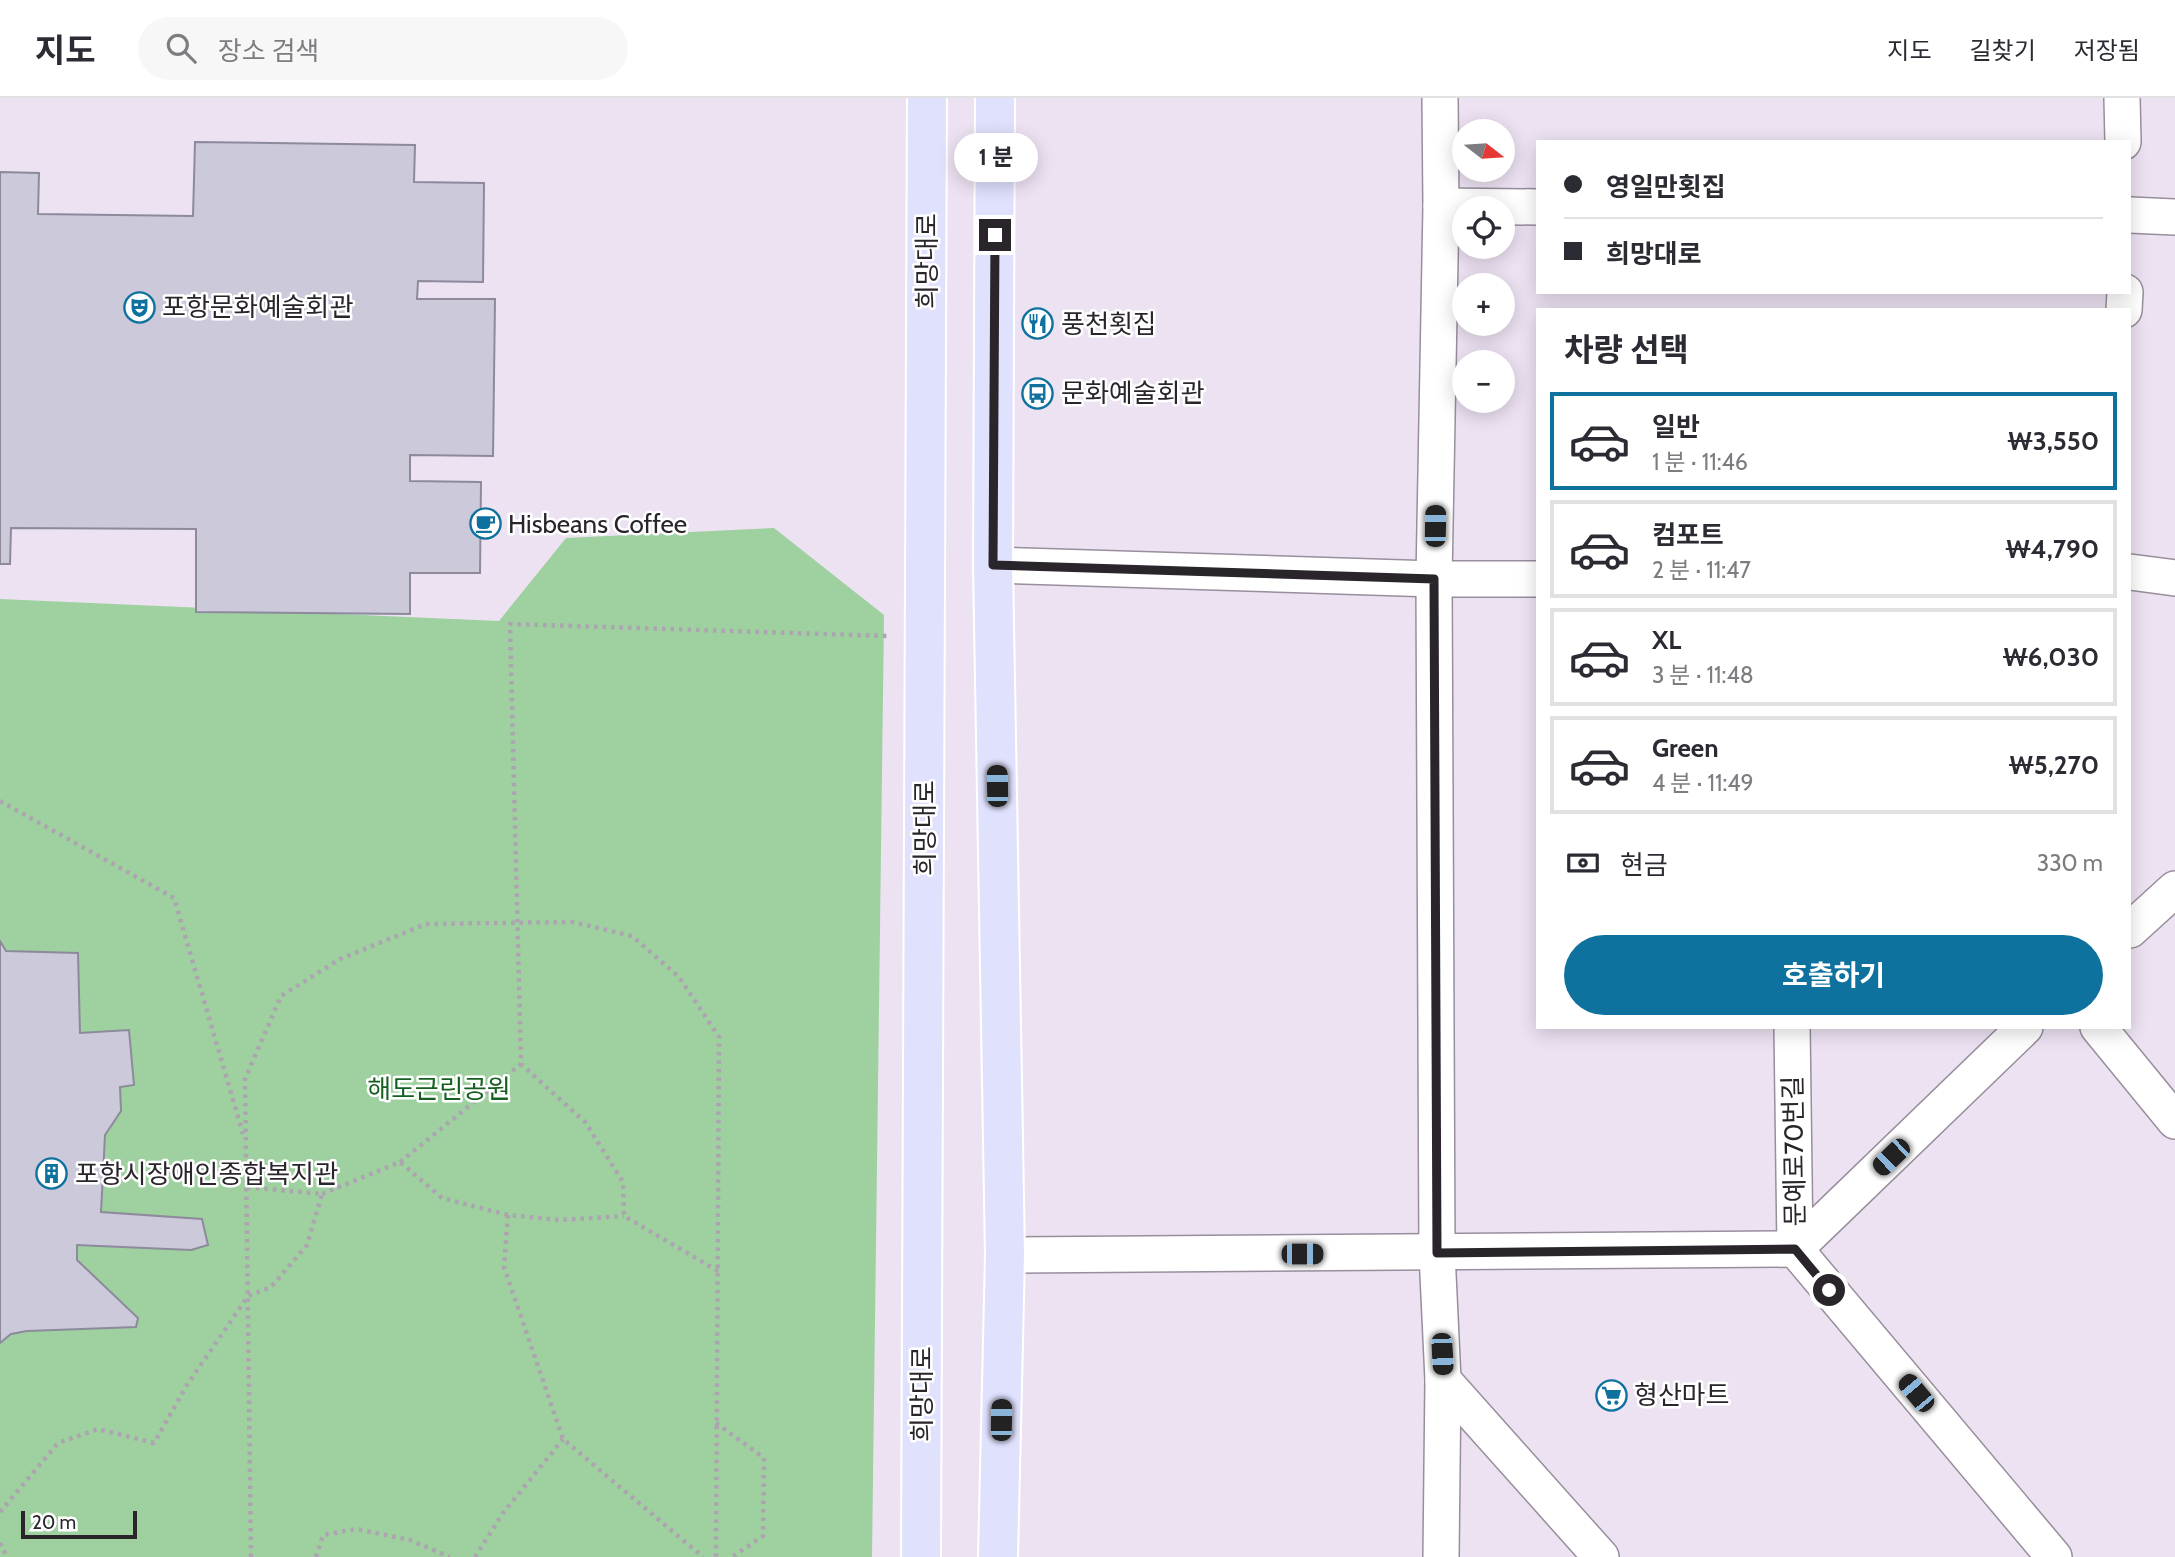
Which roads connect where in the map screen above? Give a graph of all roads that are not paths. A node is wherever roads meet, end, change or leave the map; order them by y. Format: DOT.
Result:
graph roads {
  1 [pos="927,98"];
  2 [pos="995,98"];
  3 [pos="1440,98"];
  4 [pos="2122,98"];
  5 [pos="2123,140"];
  6 [pos="1441,206"];
  7 [pos="1536,207"];
  8 [pos="2131,215"];
  9 [pos="2175,216"];
  10 [pos="993,565"];
  11 [pos="2131,572"];
  12 [pos="2175,578"];
  13 [pos="1434,579"];
  14 [pos="1536,579"];
  15 [pos="2175,889"];
  16 [pos="2131,929"];
  17 [pos="1792,1029"];
  18 [pos="2023,1029"];
  19 [pos="2100,1029"];
  20 [pos="2175,1121"];
  21 [pos="1795,1249"];
  22 [pos="1437,1253"];
  23 [pos="1004,1255"];
  24 [pos="1443,1380"];
  25 [pos="921,1557"];
  26 [pos="998,1557"];
  27 [pos="1441,1557"];
  28 [pos="1601,1557"];
  29 [pos="2054,1557"];
  1 -- 25 [label="main road, 희망대로"];
  2 -- 10 [label="main road"];
  3 -- 6 [label="street"];
  4 -- 5 [label="street"];
  6 -- 7 [label="street"];
  6 -- 13 [label="street"];
  8 -- 9 [label="street"];
  10 -- 13 [label="street"];
  10 -- 23 [label="main road"];
  11 -- 12 [label="street"];
  13 -- 14 [label="street"];
  13 -- 22 [label="street"];
  15 -- 16 [label="street"];
  17 -- 21 [label="street, 문예로70번길"];
  18 -- 21 [label="street, 문예로70번길"];
  19 -- 20 [label="street"];
  21 -- 22 [label="street"];
  21 -- 29 [label="street"];
  22 -- 23 [label="street"];
  22 -- 24 [label="street"];
  23 -- 26 [label="main road"];
  24 -- 27 [label="street"];
  24 -- 28 [label="street"];
}
